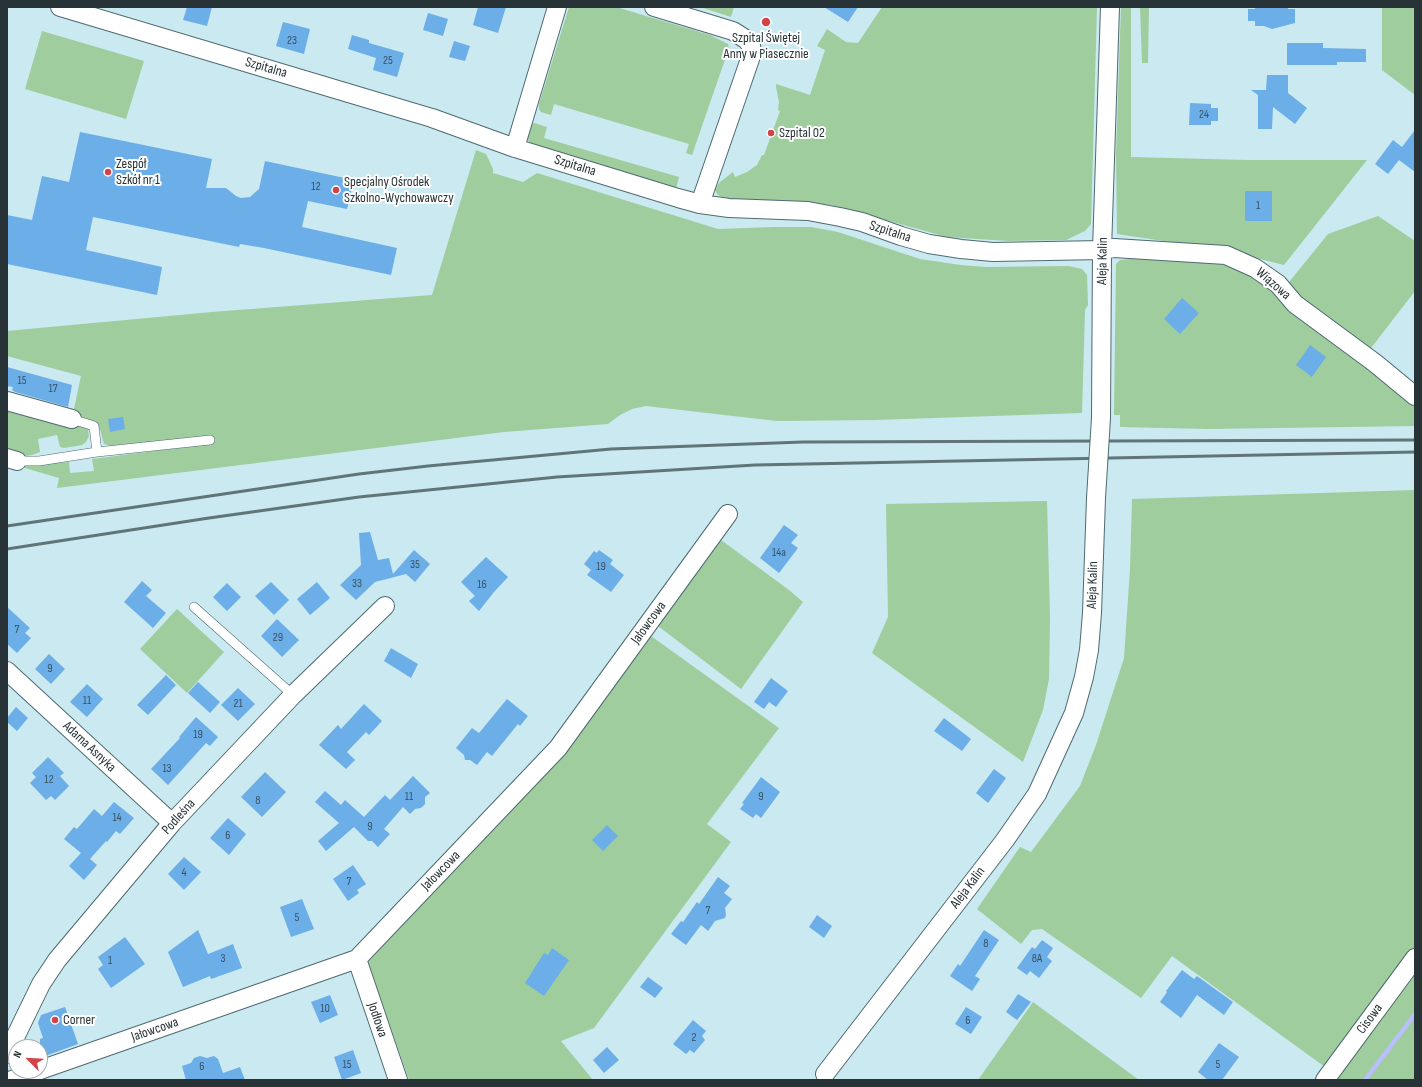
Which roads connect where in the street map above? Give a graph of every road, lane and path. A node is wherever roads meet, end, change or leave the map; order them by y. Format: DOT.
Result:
graph roads {
  1 [pos="60,7"];
  2 [pos="557,7"];
  3 [pos="654,7"];
  4 [pos="1110,7"];
  5 [pos="515,148"];
  6 [pos="700,204"];
  7 [pos="1102,250"];
  8 [pos="1415,396"];
  9 [pos="7,402"];
  10 [pos="72,419"];
  11 [pos="210,440"];
  12 [pos="97,452"];
  13 [pos="12,459"];
  14 [pos="728,514"];
  15 [pos="385,606"];
  16 [pos="194,607"];
  17 [pos="7,671"];
  18 [pos="292,695"];
  19 [pos="172,823"];
  20 [pos="1415,958"];
  21 [pos="357,959"];
  22 [pos="7,1054"];
  23 [pos="48,1068"];
  24 [pos="823,1078"];
  25 [pos="398,1080"];
  26 [pos="1325,1080"];
  1 -- 5 [label="street, Szpitalna"];
  2 -- 5 [label="street"];
  3 -- 6 [label="street"];
  4 -- 7 [label="street, Aleja Kalin"];
  5 -- 6 [label="street, Szpitalna"];
  6 -- 7 [label="street, Szpitalna"];
  7 -- 8 [label="street, Wiązowa"];
  7 -- 24 [label="street, Aleja Kalin, bridge"];
  9 -- 10 [label="street"];
  10 -- 12 [label="lane"];
  11 -- 12 [label="lane"];
  12 -- 13 [label="lane"];
  14 -- 21 [label="street, Jałowcowa"];
  15 -- 18 [label="street, Podleśna"];
  16 -- 18 [label="lane"];
  17 -- 19 [label="street, Adama Asnyka"];
  18 -- 19 [label="street, Podleśna"];
  19 -- 22 [label="street, Podleśna"];
  20 -- 26 [label="street, Cisowa"];
  21 -- 23 [label="street, Jałowcowa"];
  21 -- 25 [label="street, Jodłowa"];
}
